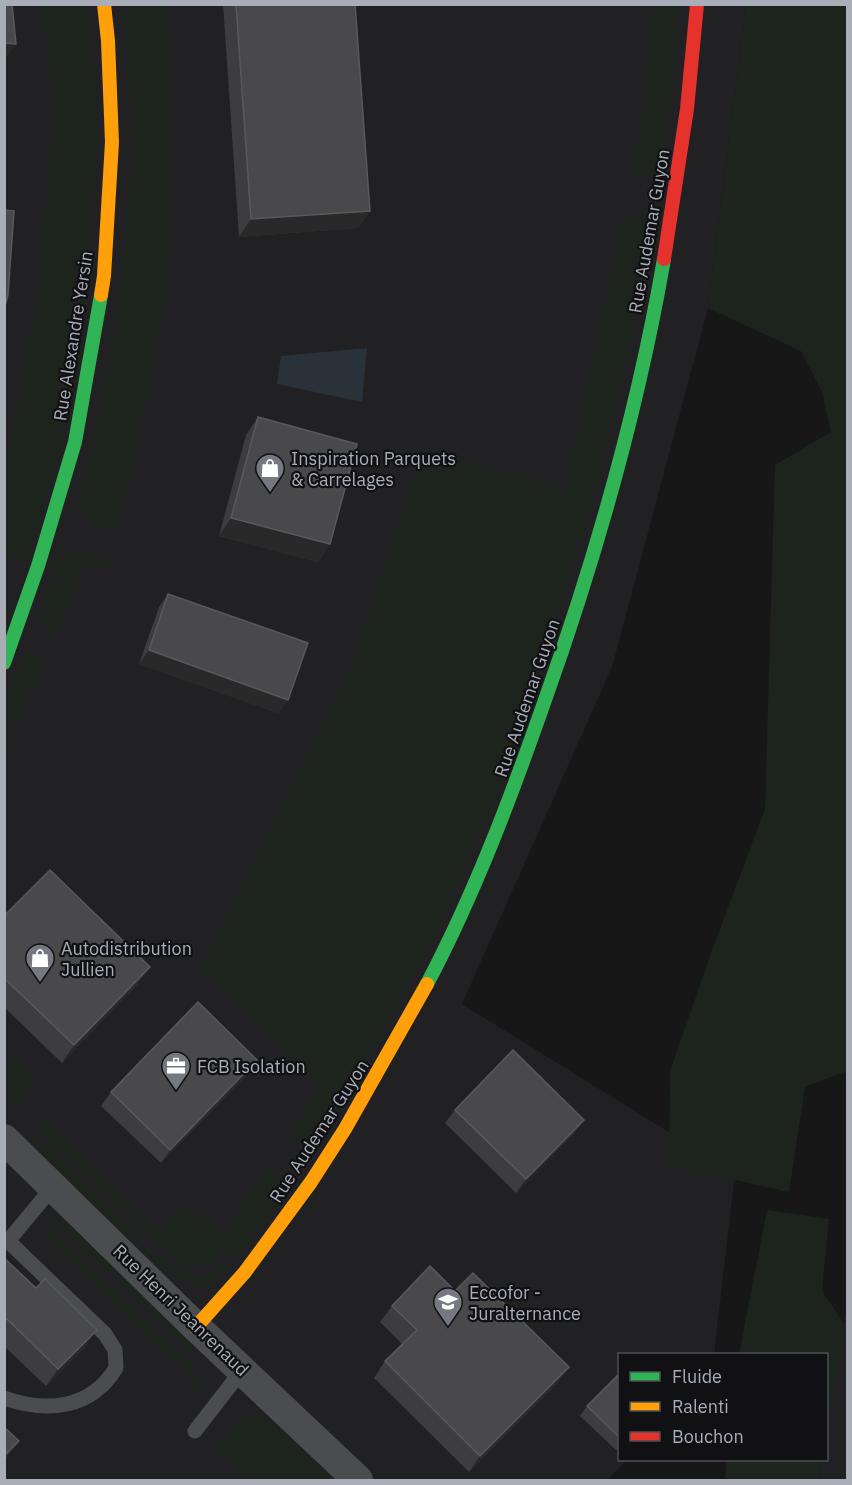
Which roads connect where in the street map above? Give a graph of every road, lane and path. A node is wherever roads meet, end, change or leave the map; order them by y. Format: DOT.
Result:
graph roads {
  1 [pos="104,4"];
  2 [pos="697,4"];
  3 [pos="4,663"];
  4 [pos="4,1139"];
  5 [pos="53,1187"];
  6 [pos="196,1327"];
  7 [pos="243,1369"];
  8 [pos="4,1398"];
  9 [pos="195,1431"];
  10 [pos="358,1480"];
  1 -- 3 [label="street, Rue Alexandre Yersin"];
  2 -- 6 [label="street, Rue Audemar Guyon"];
  4 -- 5 [label="street, Rue Henri Jeanrenaud"];
  5 -- 6 [label="street, Rue Henri Jeanrenaud"];
  5 -- 8 [label="lane"];
  6 -- 7 [label="street, Rue Henri Jeanrenaud"];
  7 -- 9 [label="lane"];
  7 -- 10 [label="street, Rue Henri Jeanrenaud"];
}
